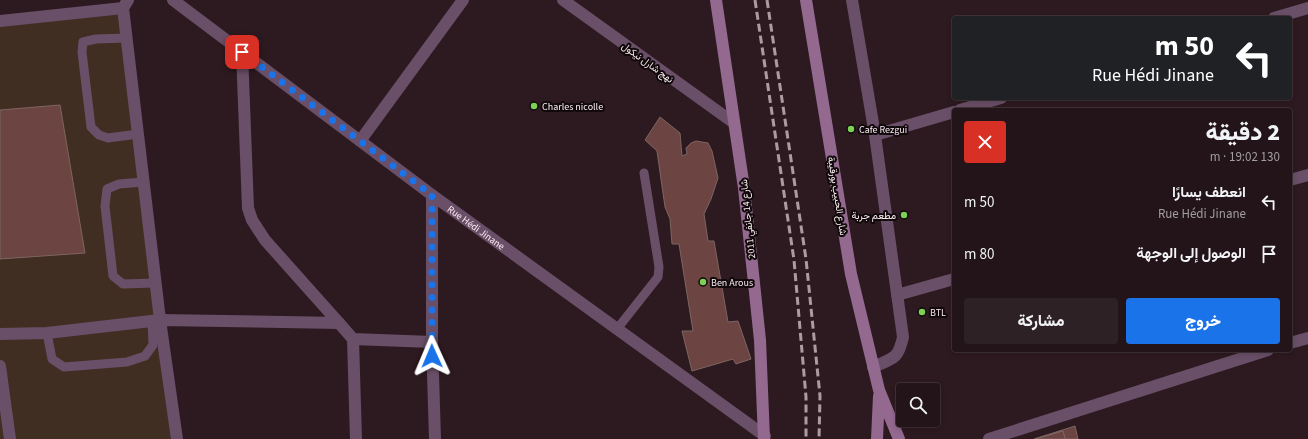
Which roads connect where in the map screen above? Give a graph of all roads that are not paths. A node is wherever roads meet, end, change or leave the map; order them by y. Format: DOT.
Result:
graph roads {
  1 [pos="173,0"];
  2 [pos="463,0"];
  3 [pos="563,0"];
  4 [pos="716,0"];
  5 [pos="806,0"];
  6 [pos="852,0"];
  7 [pos="126,4"];
  8 [pos="1308,8"];
  9 [pos="1281,16"];
  10 [pos="0,21"];
  11 [pos="126,38"];
  12 [pos="242,52"];
  13 [pos="994,100"];
  14 [pos="967,108"];
  15 [pos="952,113"];
  16 [pos="734,123"];
  17 [pos="138,134"];
  18 [pos="875,135"];
  19 [pos="360,141"];
  20 [pos="644,172"];
  21 [pos="1308,175"];
  22 [pos="1292,179"];
  23 [pos="144,182"];
  24 [pos="432,195"];
  25 [pos="952,280"];
  26 [pos="155,283"];
  27 [pos="897,295"];
  28 [pos="156,320"];
  29 [pos="339,323"];
  30 [pos="617,329"];
  31 [pos="47,333"];
  32 [pos="0,334"];
  33 [pos="1308,338"];
  34 [pos="354,339"];
  35 [pos="432,342"];
  36 [pos="1292,342"];
  37 [pos="1262,352"];
  38 [pos="0,366"];
  39 [pos="873,367"];
  40 [pos="879,390"];
  41 [pos="765,437"];
  42 [pos="10,439"];
  43 [pos="177,439"];
  44 [pos="356,439"];
  45 [pos="435,439"];
  46 [pos="877,439"];
  47 [pos="899,439"];
  48 [pos="989,439"];
  1 -- 12 [label="street, Rue Hédi Jinane"];
  2 -- 19 [label="street"];
  3 -- 16 [label="street, نهج شارل نيكول"];
  4 -- 16 [label="main road, شارع 14 جانفي 2011"];
  5 -- 39 [label="main road, شارع الحبيب بورقيبة"];
  6 -- 18 [label="street"];
  7 -- 10 [label="street"];
  7 -- 11 [label="street"];
  8 -- 9 [label="street"];
  11 -- 17 [label="street"];
  11 -- 17 [label="lane"];
  12 -- 19 [label="street, Rue Hédi Jinane"];
  12 -- 29 [label="street"];
  13 -- 14 [label="street"];
  15 -- 18 [label="street"];
  16 -- 41 [label="main road, شارع 14 جانفي 2011"];
  17 -- 23 [label="street"];
  18 -- 27 [label="street"];
  19 -- 24 [label="street, Rue Hédi Jinane"];
  20 -- 30 [label="lane"];
  21 -- 22 [label="street"];
  23 -- 26 [label="street"];
  23 -- 26 [label="lane"];
  24 -- 30 [label="street, Rue Hédi Jinane"];
  24 -- 35 [label="street"];
  25 -- 27 [label="street"];
  26 -- 28 [label="street"];
  27 -- 39 [label="street"];
  28 -- 29 [label="street"];
  28 -- 31 [label="street"];
  28 -- 31 [label="lane"];
  28 -- 43 [label="street"];
  29 -- 34 [label="street"];
  30 -- 41 [label="street, Rue Hédi Jinane"];
  31 -- 32 [label="street"];
  33 -- 36 [label="street"];
  34 -- 35 [label="street"];
  34 -- 44 [label="street"];
  35 -- 45 [label="street"];
  37 -- 48 [label="street"];
  38 -- 42 [label="street"];
  39 -- 40 [label="main road, شارع الحبيب بورقيبة"];
  40 -- 46 [label="main road, شارع الحبيب بورقيبة"];
  40 -- 47 [label="main road, شارع الحبيب بورقيبة"];
}
